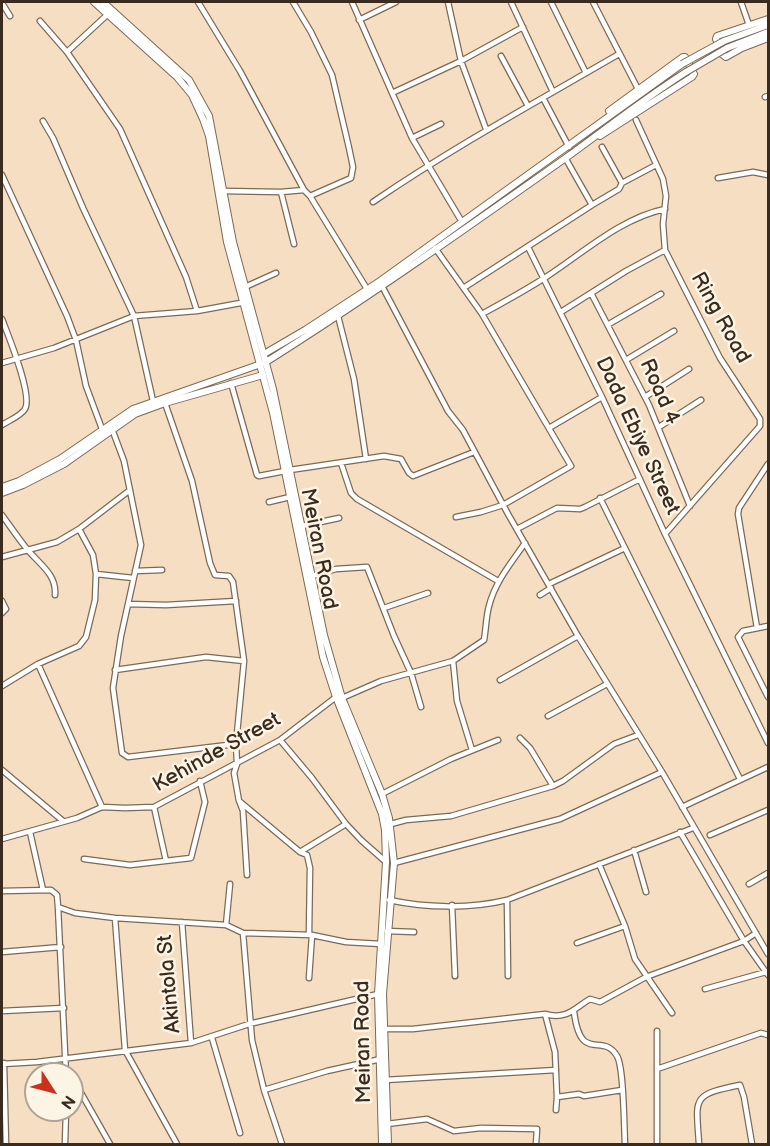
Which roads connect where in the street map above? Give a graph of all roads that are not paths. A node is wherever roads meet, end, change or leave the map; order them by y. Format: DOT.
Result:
graph roads {
  1 [pos="94,2"];
  2 [pos="103,2"];
  3 [pos="198,2"];
  4 [pos="293,2"];
  5 [pos="352,2"];
  6 [pos="396,2"];
  7 [pos="448,2"];
  8 [pos="511,2"];
  9 [pos="551,2"];
  10 [pos="593,2"];
  11 [pos="741,2"];
  12 [pos="2,3"];
  13 [pos="108,14"];
  14 [pos="10,16"];
  15 [pos="768,19"];
  16 [pos="359,20"];
  17 [pos="40,21"];
  18 [pos="749,25"];
  19 [pos="768,25"];
  20 [pos="523,27"];
  21 [pos="768,32"];
  22 [pos="768,38"];
  23 [pos="725,45"];
  24 [pos="67,52"];
  25 [pos="619,54"];
  26 [pos="501,56"];
  27 [pos="461,61"];
  28 [pos="586,73"];
  29 [pos="638,89"];
  30 [pos="553,92"];
  31 [pos="392,93"];
  32 [pos="543,98"];
  33 [pos="528,106"];
  34 [pos="636,120"];
  35 [pos="43,121"];
  36 [pos="441,123"];
  37 [pos="486,129"];
  38 [pos="590,129"];
  39 [pos="412,138"];
  40 [pos="594,138"];
  41 [pos="569,147"];
  42 [pos="602,147"];
  43 [pos="567,161"];
  44 [pos="427,165"];
  45 [pos="656,165"];
  46 [pos="2,175"];
  47 [pos="768,175"];
  48 [pos="718,178"];
  49 [pos="622,183"];
  50 [pos="304,190"];
  51 [pos="223,191"];
  52 [pos="280,192"];
  53 [pos="310,196"];
  54 [pos="373,202"];
  55 [pos="592,205"];
  56 [pos="665,208"];
  57 [pos="462,222"];
  58 [pos="294,244"];
  59 [pos="528,247"];
  60 [pos="435,248"];
  61 [pos="665,250"];
  62 [pos="276,273"];
  63 [pos="545,278"];
  64 [pos="382,286"];
  65 [pos="245,287"];
  66 [pos="465,287"];
  67 [pos="367,289"];
  68 [pos="591,293"];
  69 [pos="661,294"];
  70 [pos="246,302"];
  71 [pos="197,311"];
  72 [pos="561,312"];
  73 [pos="482,314"];
  74 [pos="134,316"];
  75 [pos="338,316"];
  76 [pos="2,320"];
  77 [pos="609,324"];
  78 [pos="674,331"];
  79 [pos="76,340"];
  80 [pos="264,354"];
  81 [pos="17,357"];
  82 [pos="626,360"];
  83 [pos="2,363"];
  84 [pos="264,363"];
  85 [pos="689,369"];
  86 [pos="263,375"];
  87 [pos="231,383"];
  88 [pos="602,397"];
  89 [pos="645,397"];
  90 [pos="701,400"];
  91 [pos="153,401"];
  92 [pos="165,403"];
  93 [pos="2,425"];
  94 [pos="659,427"];
  95 [pos="549,428"];
  96 [pos="102,429"];
  97 [pos="112,429"];
  98 [pos="474,452"];
  99 [pos="366,459"];
  100 [pos="341,463"];
  101 [pos="768,464"];
  102 [pos="288,470"];
  103 [pos="640,479"];
  104 [pos="2,487"];
  105 [pos="130,490"];
  106 [pos="2,493"];
  107 [pos="290,497"];
  108 [pos="600,498"];
  109 [pos="269,502"];
  110 [pos="503,505"];
  111 [pos="690,506"];
  112 [pos="2,514"];
  113 [pos="456,517"];
  114 [pos="339,518"];
  115 [pos="302,526"];
  116 [pos="517,529"];
  117 [pos="79,530"];
  118 [pos="665,534"];
  119 [pos="525,543"];
  120 [pos="625,548"];
  121 [pos="27,550"];
  122 [pos="2,557"];
  123 [pos="162,570"];
  124 [pos="135,571"];
  125 [pos="96,574"];
  126 [pos="312,576"];
  127 [pos="134,578"];
  128 [pos="498,581"];
  129 [pos="550,586"];
  130 [pos="428,593"];
  131 [pos="55,595"];
  132 [pos="540,595"];
  133 [pos="2,601"];
  134 [pos="236,601"];
  135 [pos="128,604"];
  136 [pos="384,608"];
  137 [pos="2,614"];
  138 [pos="768,626"];
  139 [pos="757,628"];
  140 [pos="578,636"];
  141 [pos="244,661"];
  142 [pos="453,661"];
  143 [pos="38,664"];
  144 [pos="115,670"];
  145 [pos="411,673"];
  146 [pos="500,680"];
  147 [pos="607,684"];
  148 [pos="2,686"];
  149 [pos="767,690"];
  150 [pos="768,697"];
  151 [pos="339,698"];
  152 [pos="421,706"];
  153 [pos="548,716"];
  154 [pos="638,735"];
  155 [pos="520,738"];
  156 [pos="280,740"];
  157 [pos="498,740"];
  158 [pos="768,743"];
  159 [pos="236,744"];
  160 [pos="472,750"];
  161 [pos="237,764"];
  162 [pos="768,767"];
  163 [pos="2,770"];
  164 [pos="662,772"];
  165 [pos="740,779"];
  166 [pos="200,782"];
  167 [pos="553,786"];
  168 [pos="382,794"];
  169 [pos="238,801"];
  170 [pos="102,807"];
  171 [pos="154,807"];
  172 [pos="681,807"];
  173 [pos="768,810"];
  174 [pos="63,821"];
  175 [pos="346,824"];
  176 [pos="391,824"];
  177 [pos="693,828"];
  178 [pos="30,832"];
  179 [pos="680,832"];
  180 [pos="710,835"];
  181 [pos="2,839"];
  182 [pos="634,850"];
  183 [pos="300,852"];
  184 [pos="84,859"];
  185 [pos="166,861"];
  186 [pos="390,862"];
  187 [pos="599,864"];
  188 [pos="768,873"];
  189 [pos="248,875"];
  190 [pos="230,884"];
  191 [pos="749,884"];
  192 [pos="43,890"];
  193 [pos="2,891"];
  194 [pos="646,892"];
  195 [pos="387,900"];
  196 [pos="507,900"];
  197 [pos="452,905"];
  198 [pos="58,907"];
  199 [pos="115,918"];
  200 [pos="182,922"];
  201 [pos="226,925"];
  202 [pos="625,926"];
  203 [pos="387,931"];
  204 [pos="414,932"];
  205 [pos="243,933"];
  206 [pos="756,933"];
  207 [pos="310,935"];
  208 [pos="744,941"];
  209 [pos="577,943"];
  210 [pos="381,944"];
  211 [pos="61,947"];
  212 [pos="2,952"];
  213 [pos="768,954"];
  214 [pos="767,973"];
  215 [pos="455,976"];
  216 [pos="508,976"];
  217 [pos="646,977"];
  218 [pos="309,978"];
  219 [pos="705,989"];
  220 [pos="378,994"];
  221 [pos="64,1008"];
  222 [pos="2,1011"];
  223 [pos="574,1012"];
  224 [pos="672,1012"];
  225 [pos="545,1014"];
  226 [pos="249,1024"];
  227 [pos="384,1029"];
  228 [pos="657,1031"];
  229 [pos="768,1035"];
  230 [pos="212,1038"];
  231 [pos="191,1043"];
  232 [pos="125,1050"];
  233 [pos="65,1058"];
  234 [pos="381,1059"];
  235 [pos="66,1062"];
  236 [pos="3,1064"];
  237 [pos="657,1069"];
  238 [pos="556,1070"];
  239 [pos="385,1080"];
  240 [pos="264,1090"];
  241 [pos="622,1090"];
  242 [pos="557,1097"];
  243 [pos="84,1099"];
  244 [pos="556,1110"];
  245 [pos="66,1122"];
  246 [pos="387,1124"];
  247 [pos="240,1133"];
  248 [pos="6,1144"];
  249 [pos="65,1144"];
  250 [pos="110,1144"];
  251 [pos="177,1144"];
  252 [pos="282,1144"];
  253 [pos="382,1144"];
  254 [pos="388,1144"];
  255 [pos="536,1144"];
  256 [pos="625,1144"];
  257 [pos="657,1144"];
  258 [pos="699,1144"];
  259 [pos="752,1144"];
  1 -- 13 [label="main road, Meiran Road"];
  2 -- 51 [label="main road, Meiran Road"];
  3 -- 50 [label="street"];
  4 -- 53 [label="street"];
  5 -- 16 [label="street"];
  6 -- 16 [label="street"];
  7 -- 27 [label="street"];
  8 -- 20 [label="street"];
  9 -- 28 [label="street"];
  10 -- 25 [label="street"];
  11 -- 18 [label="street"];
  12 -- 14 [label="street"];
  13 -- 24 [label="street"];
  13 -- 70 [label="main road, Meiran Road"];
  15 -- 18 [label="main road"];
  16 -- 31 [label="street"];
  17 -- 24 [label="street"];
  18 -- 22 [label="main road"];
  19 -- 23 [label="main road"];
  20 -- 27 [label="street"];
  20 -- 30 [label="street"];
  21 -- 23 [label="main road"];
  23 -- 38 [label="main road, bridge"];
  23 -- 40 [label="main road, bridge"];
  24 -- 71 [label="street"];
  25 -- 28 [label="street"];
  25 -- 29 [label="street"];
  26 -- 33 [label="street"];
  27 -- 31 [label="street"];
  27 -- 37 [label="street"];
  28 -- 30 [label="street"];
  29 -- 38 [label="main road"];
  29 -- 40 [label="main road"];
  30 -- 32 [label="street"];
  31 -- 39 [label="street"];
  32 -- 33 [label="street"];
  32 -- 41 [label="street"];
  33 -- 37 [label="street"];
  34 -- 45 [label="street, Ring Road"];
  35 -- 74 [label="street"];
  36 -- 39 [label="street"];
  37 -- 44 [label="street"];
  38 -- 41 [label="main road"];
  39 -- 44 [label="street"];
  40 -- 60 [label="main road"];
  41 -- 57 [label="main road"];
  42 -- 49 [label="street"];
  43 -- 55 [label="street"];
  44 -- 54 [label="street"];
  44 -- 57 [label="street"];
  45 -- 49 [label="street"];
  45 -- 56 [label="street, Ring Road"];
  46 -- 79 [label="street"];
  47 -- 48 [label="street"];
  49 -- 55 [label="street"];
  50 -- 52 [label="street"];
  50 -- 53 [label="street"];
  51 -- 52 [label="street"];
  51 -- 65 [label="main road, Meiran Road"];
  52 -- 58 [label="street"];
  53 -- 67 [label="street"];
  55 -- 59 [label="street"];
  56 -- 61 [label="street, Ring Road"];
  56 -- 63 [label="street"];
  57 -- 67 [label="main road"];
  59 -- 63 [label="street, Dada Ebiye Street"];
  59 -- 66 [label="street"];
  60 -- 64 [label="main road"];
  60 -- 66 [label="street"];
  61 -- 68 [label="street"];
  61 -- 111 [label="street, Ring Road"];
  62 -- 65 [label="street"];
  63 -- 72 [label="street, Dada Ebiye Street"];
  63 -- 73 [label="street"];
  64 -- 75 [label="main road"];
  64 -- 98 [label="street"];
  65 -- 70 [label="main road, Meiran Road"];
  66 -- 73 [label="street"];
  67 -- 80 [label="main road"];
  68 -- 72 [label="street"];
  68 -- 77 [label="street, Road 4"];
  69 -- 77 [label="street"];
  70 -- 71 [label="street"];
  70 -- 80 [label="main road, Meiran Road"];
  70 -- 84 [label="main road, Meiran Road"];
  71 -- 74 [label="street"];
  72 -- 88 [label="street, Dada Ebiye Street"];
  73 -- 95 [label="street"];
  74 -- 79 [label="street"];
  74 -- 91 [label="street"];
  75 -- 84 [label="main road"];
  75 -- 99 [label="street"];
  76 -- 81 [label="street"];
  77 -- 82 [label="street, Road 4"];
  78 -- 82 [label="street"];
  79 -- 81 [label="street"];
  79 -- 96 [label="street"];
  80 -- 84 [label="main road, Meiran Road"];
  81 -- 83 [label="street"];
  81 -- 93 [label="street"];
  82 -- 89 [label="street, Road 4"];
  84 -- 86 [label="main road, Meiran Road"];
  84 -- 91 [label="main road"];
  84 -- 102 [label="main road, Meiran Road"];
  85 -- 89 [label="street"];
  86 -- 87 [label="main road"];
  86 -- 102 [label="main road, Meiran Road"];
  87 -- 92 [label="main road"];
  87 -- 102 [label="street"];
  88 -- 95 [label="street"];
  88 -- 103 [label="street, Dada Ebiye Street"];
  89 -- 94 [label="street, Road 4"];
  90 -- 94 [label="street"];
  91 -- 96 [label="main road"];
  92 -- 97 [label="main road"];
  92 -- 134 [label="street"];
  94 -- 111 [label="street, Road 4"];
  95 -- 110 [label="street"];
  96 -- 104 [label="main road"];
  97 -- 105 [label="street"];
  97 -- 106 [label="main road"];
  98 -- 99 [label="street"];
  98 -- 110 [label="street"];
  99 -- 100 [label="street"];
  100 -- 102 [label="street"];
  100 -- 128 [label="street"];
  101 -- 139 [label="street"];
  102 -- 107 [label="main road, Meiran Road"];
  102 -- 115 [label="main road, Meiran Road"];
  103 -- 108 [label="street"];
  103 -- 118 [label="street, Dada Ebiye Street"];
  105 -- 117 [label="street"];
  105 -- 124 [label="street"];
  107 -- 109 [label="street"];
  107 -- 151 [label="main road, Meiran Road"];
  108 -- 116 [label="street"];
  108 -- 120 [label="street"];
  110 -- 113 [label="street"];
  110 -- 116 [label="street"];
  111 -- 118 [label="street, Ring Road"];
  112 -- 121 [label="street"];
  114 -- 115 [label="street"];
  115 -- 126 [label="main road, Meiran Road"];
  116 -- 119 [label="street"];
  117 -- 121 [label="street"];
  117 -- 125 [label="street"];
  118 -- 158 [label="street, Dada Ebiye Street"];
  119 -- 128 [label="street, Kehinde Street"];
  119 -- 129 [label="street"];
  120 -- 129 [label="street"];
  120 -- 165 [label="street"];
  121 -- 122 [label="street"];
  121 -- 131 [label="street"];
  123 -- 124 [label="street"];
  124 -- 127 [label="street"];
  125 -- 127 [label="street"];
  125 -- 143 [label="street"];
  126 -- 136 [label="street"];
  126 -- 151 [label="main road, Meiran Road"];
  127 -- 135 [label="street"];
  128 -- 142 [label="street, Kehinde Street"];
  129 -- 132 [label="street"];
  129 -- 140 [label="street"];
  130 -- 136 [label="street"];
  133 -- 137 [label="street"];
  134 -- 135 [label="street"];
  134 -- 141 [label="street"];
  135 -- 144 [label="street"];
  136 -- 145 [label="street"];
  138 -- 139 [label="street"];
  139 -- 149 [label="street"];
  140 -- 146 [label="street"];
  140 -- 147 [label="street"];
  141 -- 144 [label="street"];
  141 -- 159 [label="street"];
  142 -- 145 [label="street, Kehinde Street"];
  142 -- 160 [label="street"];
  143 -- 148 [label="street"];
  143 -- 170 [label="street"];
  144 -- 159 [label="street"];
  145 -- 151 [label="street, Kehinde Street"];
  145 -- 152 [label="street"];
  147 -- 153 [label="street"];
  147 -- 154 [label="street"];
  149 -- 150 [label="street"];
  151 -- 156 [label="street, Kehinde Street"];
  151 -- 168 [label="main road, Meiran Road"];
  151 -- 186 [label="main road, Meiran Road"];
  154 -- 164 [label="street"];
  154 -- 167 [label="street"];
  155 -- 167 [label="street"];
  156 -- 161 [label="street, Kehinde Street"];
  156 -- 175 [label="street"];
  157 -- 160 [label="street"];
  159 -- 161 [label="street"];
  160 -- 168 [label="street"];
  161 -- 166 [label="street, Kehinde Street"];
  161 -- 169 [label="street"];
  162 -- 165 [label="street"];
  163 -- 174 [label="street"];
  164 -- 172 [label="street"];
  164 -- 186 [label="street"];
  165 -- 172 [label="street"];
  166 -- 171 [label="street, Kehinde Street"];
  166 -- 185 [label="street"];
  167 -- 176 [label="street"];
  168 -- 176 [label="main road, Meiran Road"];
  169 -- 183 [label="street"];
  169 -- 189 [label="street"];
  170 -- 171 [label="street, Kehinde Street"];
  170 -- 174 [label="street, Kehinde Street"];
  171 -- 185 [label="street"];
  172 -- 177 [label="street"];
  173 -- 180 [label="street"];
  174 -- 178 [label="street, Kehinde Street"];
  175 -- 183 [label="street"];
  175 -- 186 [label="street"];
  176 -- 186 [label="main road, Meiran Road"];
  177 -- 179 [label="street"];
  177 -- 206 [label="street"];
  178 -- 181 [label="street, Kehinde Street"];
  178 -- 192 [label="street"];
  179 -- 182 [label="street"];
  179 -- 208 [label="street"];
  182 -- 187 [label="street"];
  182 -- 194 [label="street"];
  183 -- 207 [label="street"];
  184 -- 185 [label="street"];
  186 -- 195 [label="main road, Meiran Road"];
  187 -- 196 [label="street"];
  187 -- 202 [label="street"];
  188 -- 191 [label="street"];
  190 -- 201 [label="street"];
  192 -- 193 [label="street"];
  192 -- 198 [label="street"];
  195 -- 197 [label="street"];
  195 -- 203 [label="main road, Meiran Road"];
  195 -- 210 [label="main road, Meiran Road"];
  196 -- 197 [label="street"];
  196 -- 216 [label="street"];
  197 -- 215 [label="street"];
  198 -- 199 [label="street"];
  198 -- 211 [label="street"];
  199 -- 200 [label="street"];
  199 -- 232 [label="street"];
  200 -- 201 [label="street"];
  200 -- 231 [label="street, Akintola St"];
  201 -- 205 [label="street"];
  202 -- 209 [label="street"];
  202 -- 217 [label="street"];
  203 -- 204 [label="street"];
  203 -- 227 [label="main road, Meiran Road"];
  205 -- 207 [label="street"];
  205 -- 226 [label="street"];
  206 -- 208 [label="street"];
  206 -- 213 [label="street"];
  207 -- 210 [label="street"];
  207 -- 218 [label="street"];
  208 -- 214 [label="street"];
  208 -- 217 [label="street"];
  210 -- 220 [label="main road, Meiran Road"];
  211 -- 212 [label="street"];
  211 -- 221 [label="street"];
  214 -- 219 [label="street"];
  217 -- 223 [label="street"];
  217 -- 224 [label="street"];
  220 -- 226 [label="street"];
  220 -- 234 [label="main road, Meiran Road"];
  221 -- 222 [label="street"];
  221 -- 233 [label="street"];
  223 -- 225 [label="street"];
  223 -- 241 [label="street"];
  225 -- 227 [label="street"];
  225 -- 238 [label="street"];
  226 -- 230 [label="street"];
  226 -- 240 [label="street"];
  227 -- 239 [label="main road, Meiran Road"];
  228 -- 237 [label="street"];
  229 -- 237 [label="street"];
  230 -- 231 [label="street"];
  230 -- 247 [label="street"];
  231 -- 232 [label="street"];
  232 -- 233 [label="street"];
  232 -- 251 [label="street"];
  233 -- 235 [label="street"];
  233 -- 236 [label="street"];
  234 -- 240 [label="street"];
  234 -- 253 [label="main road, Meiran Road"];
  236 -- 248 [label="street"];
  237 -- 257 [label="street"];
  238 -- 239 [label="street"];
  238 -- 242 [label="street"];
  239 -- 246 [label="main road, Meiran Road"];
  240 -- 252 [label="street"];
  241 -- 242 [label="street"];
  241 -- 256 [label="street"];
  242 -- 244 [label="street"];
  243 -- 250 [label="street"];
  245 -- 249 [label="street"];
  246 -- 254 [label="main road, Meiran Road"];
  246 -- 255 [label="street"];
  258 -- 259 [label="street"];
}
